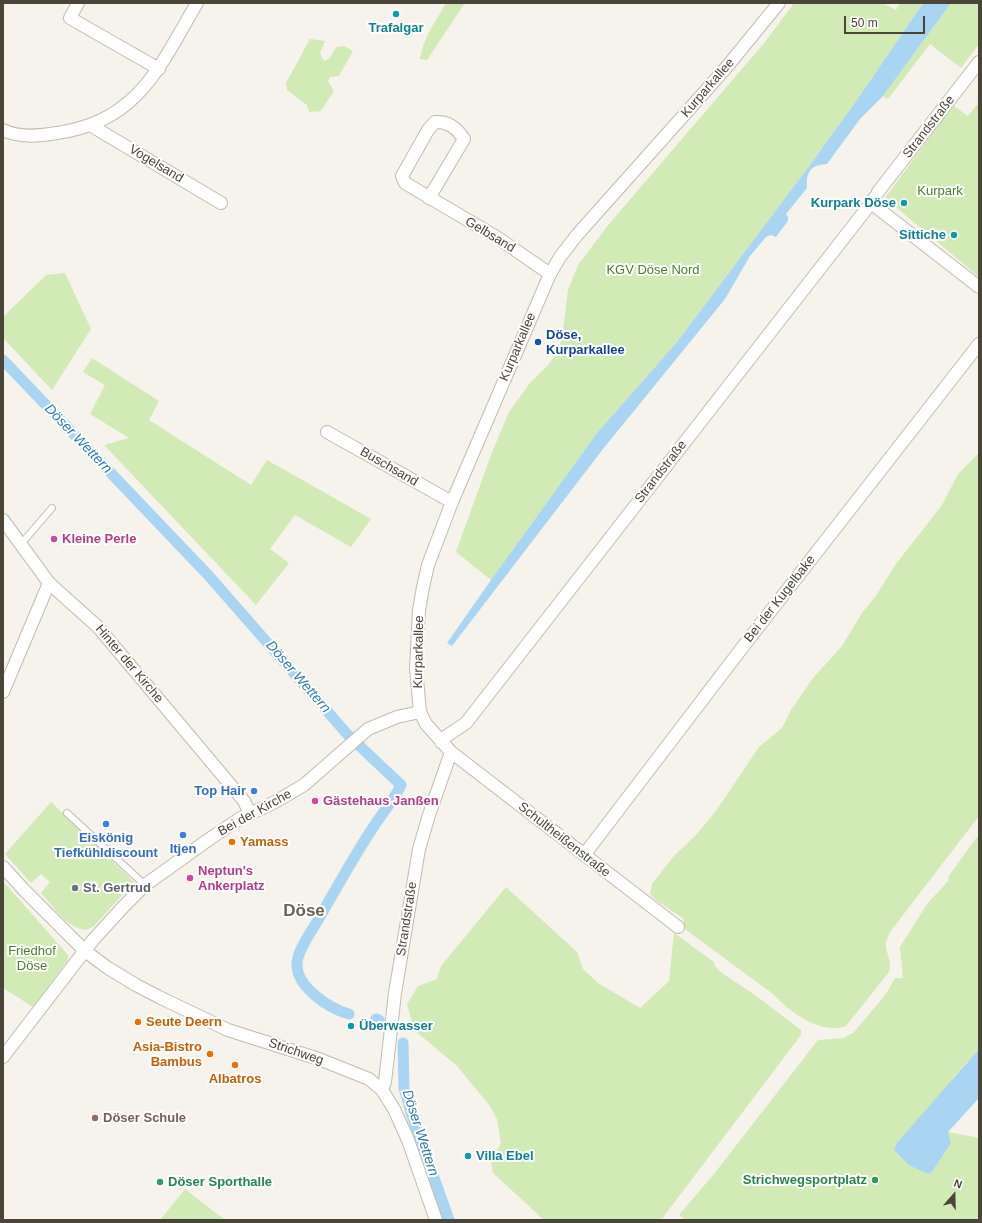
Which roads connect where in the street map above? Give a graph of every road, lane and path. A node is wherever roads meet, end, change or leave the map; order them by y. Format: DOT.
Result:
graph roads {
  1 [pos="78,3"];
  2 [pos="196,3"];
  3 [pos="779,3"];
  4 [pos="979,62"];
  5 [pos="159,69"];
  6 [pos="90,125"];
  7 [pos="3,130"];
  8 [pos="875,197"];
  9 [pos="429,198"];
  10 [pos="222,203"];
  11 [pos="550,274"];
  12 [pos="979,288"];
  13 [pos="979,344"];
  14 [pos="327,432"];
  15 [pos="452,502"];
  16 [pos="52,508"];
  17 [pos="3,520"];
  18 [pos="21,544"];
  19 [pos="49,583"];
  20 [pos="3,692"];
  21 [pos="420,712"];
  22 [pos="441,742"];
  23 [pos="451,752"];
  24 [pos="67,813"];
  25 [pos="250,814"];
  26 [pos="584,856"];
  27 [pos="3,867"];
  28 [pos="145,885"];
  29 [pos="678,927"];
  30 [pos="85,951"];
  31 [pos="3,1057"];
  32 [pos="382,1090"];
  33 [pos="436,1220"];
  1 -- 5 [label="street"];
  2 -- 5 [label="street"];
  3 -- 11 [label="street, Kurparkallee"];
  4 -- 8 [label="street, Strandstraße"];
  5 -- 6 [label="street"];
  6 -- 7 [label="street"];
  6 -- 10 [label="street, Vogelsand"];
  8 -- 12 [label="street"];
  8 -- 22 [label="street, Strandstraße"];
  9 -- 9 [label="street, Gelbsand"];
  9 -- 11 [label="street, Gelbsand"];
  11 -- 15 [label="street, Kurparkallee"];
  13 -- 26 [label="street, Bei der Kugelbake"];
  14 -- 15 [label="street, Buschsand"];
  15 -- 21 [label="street, Kurparkallee"];
  16 -- 18 [label="lane"];
  17 -- 18 [label="street, Hinter der Kirche"];
  18 -- 19 [label="street, Hinter der Kirche"];
  19 -- 20 [label="street"];
  19 -- 25 [label="street, Hinter der Kirche"];
  21 -- 22 [label="street, Kurparkallee"];
  21 -- 25 [label="street, Bei der Kirche"];
  22 -- 23 [label="street, Kurparkallee"];
  23 -- 26 [label="street, Schultheißenstraße"];
  23 -- 32 [label="street, Strandstraße"];
  24 -- 28 [label="lane"];
  25 -- 28 [label="street, Bei der Kirche"];
  26 -- 29 [label="street, Schultheißenstraße"];
  27 -- 30 [label="street, Strichweg"];
  28 -- 30 [label="street, Bei der Kirche"];
  30 -- 31 [label="street, Bei der Kirche"];
  30 -- 32 [label="street, Strichweg"];
  32 -- 33 [label="street, Strichweg"];
}
